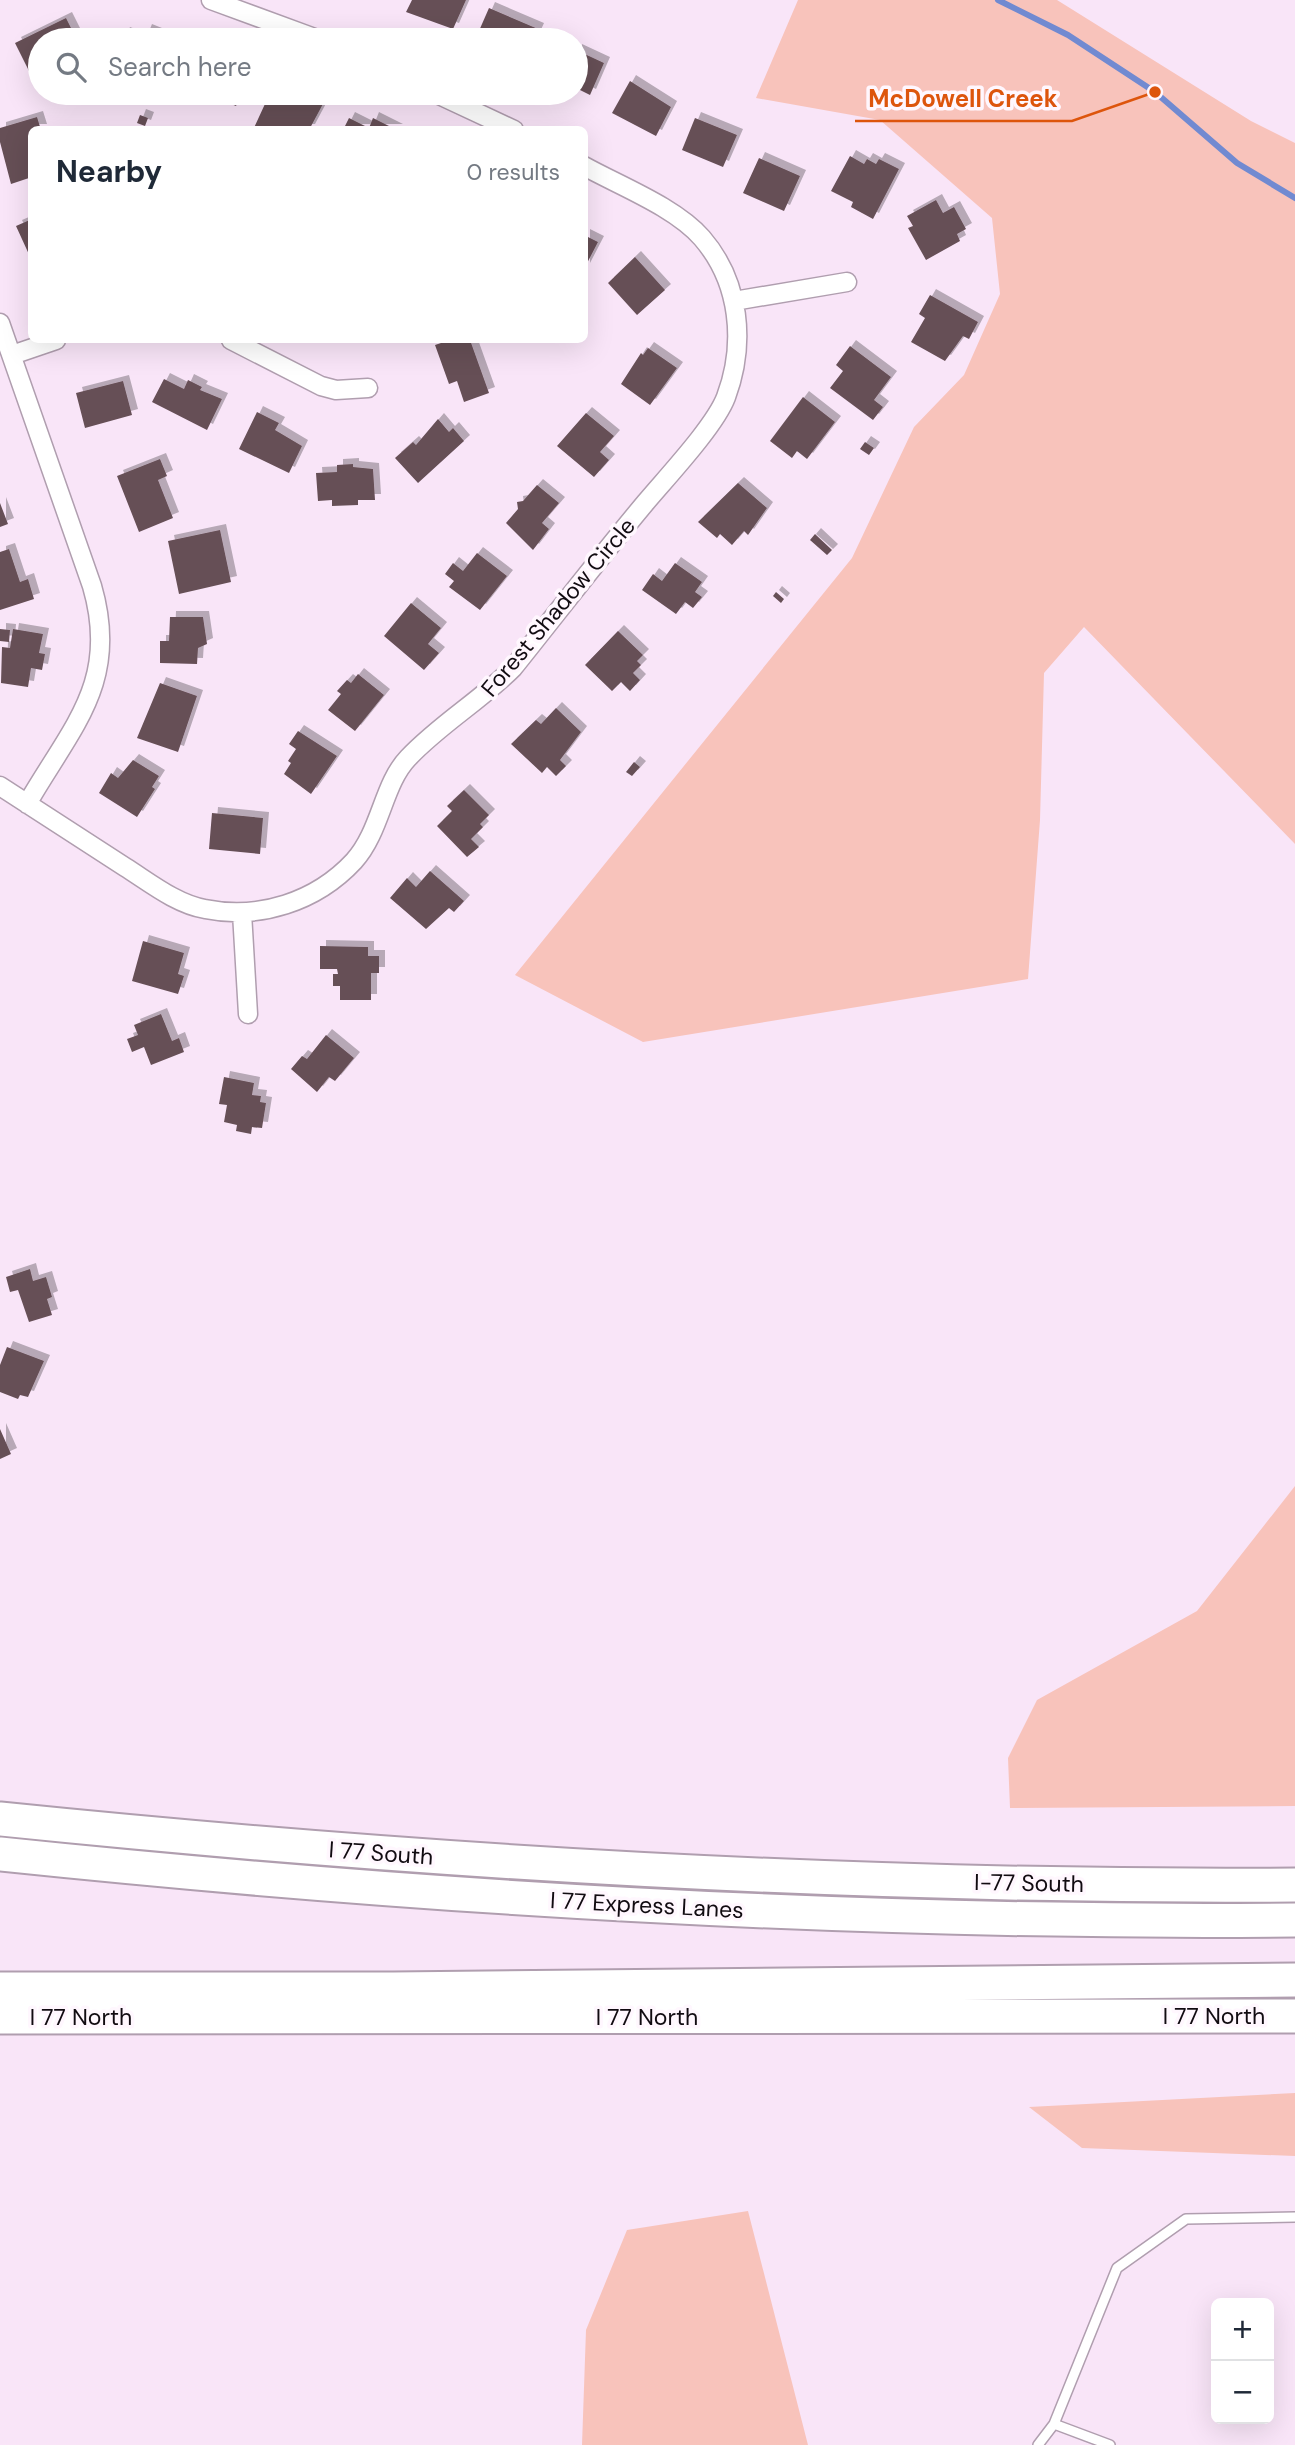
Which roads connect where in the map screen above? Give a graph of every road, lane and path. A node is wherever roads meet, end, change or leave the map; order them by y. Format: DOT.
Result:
graph roads {
  1 [pos="211,0"];
  2 [pos="287,28"];
  3 [pos="461,105"];
  4 [pos="505,126"];
  5 [pos="588,168"];
  6 [pos="847,282"];
  7 [pos="734,301"];
  8 [pos="0,323"];
  9 [pos="47,343"];
  10 [pos="238,343"];
  11 [pos="12,355"];
  12 [pos="368,388"];
  13 [pos="0,786"];
  14 [pos="27,804"];
  15 [pos="242,913"];
  16 [pos="248,1014"];
  17 [pos="0,1819"];
  18 [pos="0,1854"];
  19 [pos="764,1876"];
  20 [pos="1295,1885"];
  21 [pos="1080,1920"];
  22 [pos="1295,1920"];
  23 [pos="1295,1980"];
  24 [pos="0,1989"];
  25 [pos="1295,2016"];
  26 [pos="0,2017"];
  27 [pos="1295,2217"];
  28 [pos="1054,2424"];
  29 [pos="1038,2445"];
  30 [pos="1110,2445"];
  1 -- 2 [label="street"];
  3 -- 4 [label="street"];
  5 -- 7 [label="street, Forest Shadow Circle"];
  6 -- 7 [label="street"];
  7 -- 15 [label="street, Forest Shadow Circle"];
  8 -- 11 [label="street"];
  9 -- 11 [label="street"];
  10 -- 12 [label="street"];
  11 -- 14 [label="street"];
  13 -- 14 [label="street, Forest Shadow Circle"];
  14 -- 15 [label="street, Forest Shadow Circle"];
  15 -- 16 [label="street"];
  17 -- 19 [label="highway, I 77 South"];
  18 -- 21 [label="highway, I 77 Express Lanes"];
  19 -- 20 [label="highway, I-77 South"];
  19 -- 21 [label="highway"];
  21 -- 22 [label="highway, I 77 Express Lanes"];
  23 -- 24 [label="highway"];
  25 -- 26 [label="highway, I 77 North"];
  27 -- 28 [label="lane"];
  28 -- 29 [label="lane"];
  28 -- 30 [label="lane"];
}
